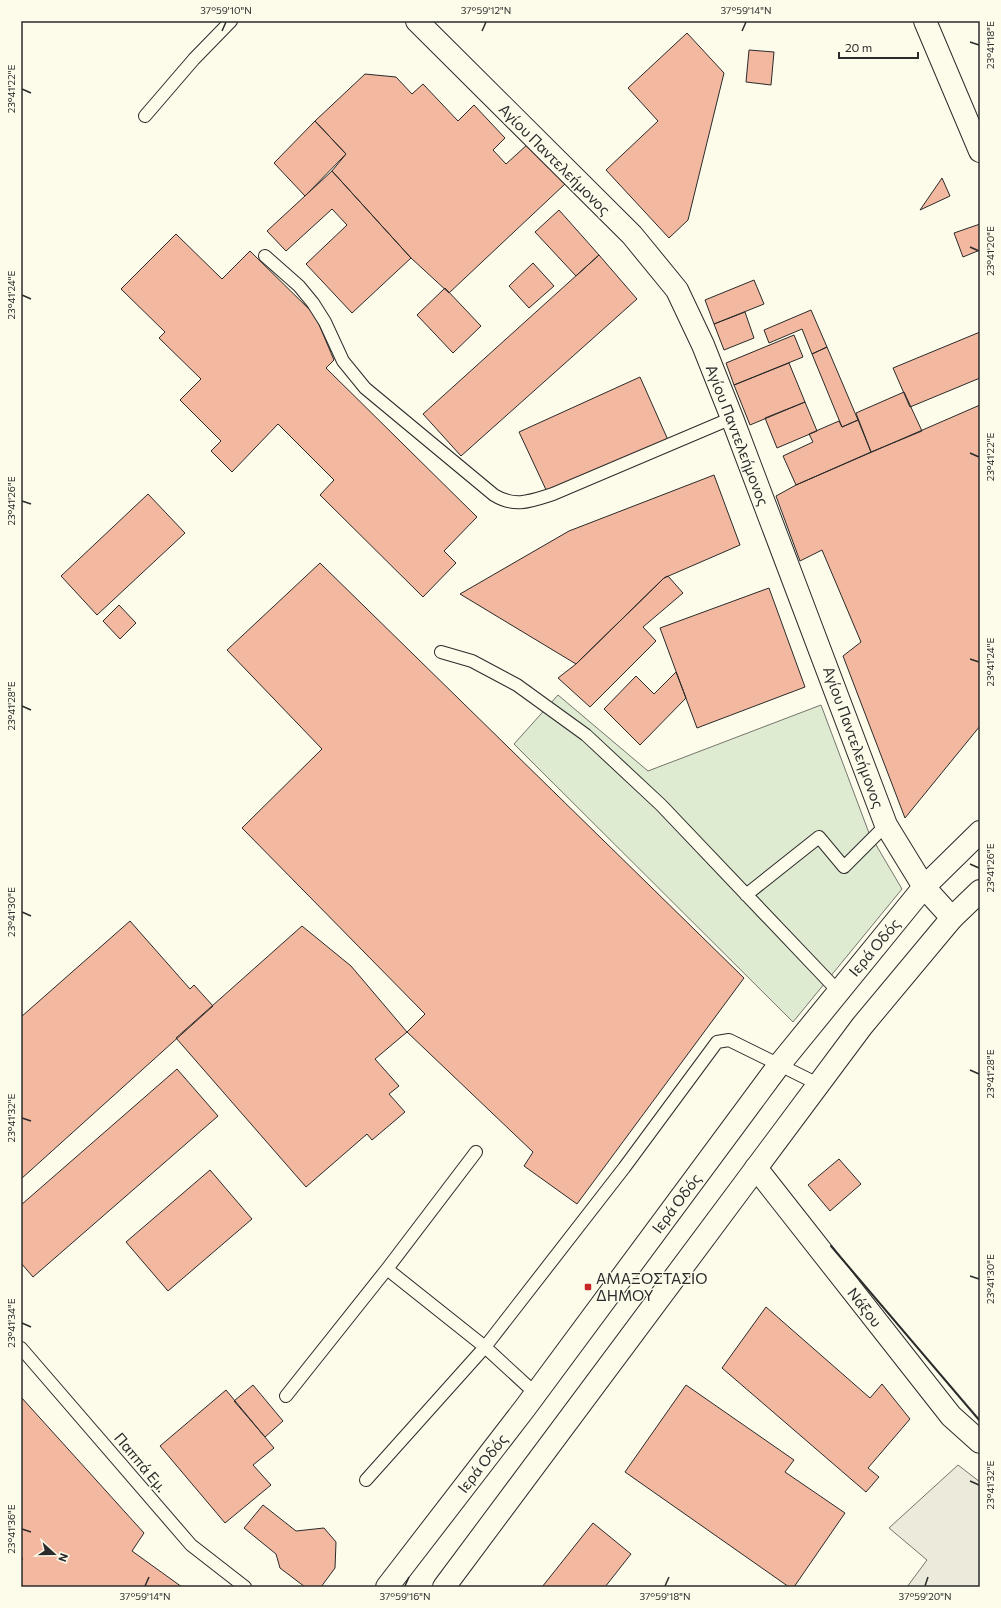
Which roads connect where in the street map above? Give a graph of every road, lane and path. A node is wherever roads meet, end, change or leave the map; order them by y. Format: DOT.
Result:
graph roads {
  1 [pos="231,21"];
  2 [pos="417,21"];
  3 [pos="925,21"];
  4 [pos="145,116"];
  5 [pos="980,151"];
  6 [pos="265,256"];
  7 [pos="732,418"];
  8 [pos="441,652"];
  9 [pos="886,825"];
  10 [pos="980,832"];
  11 [pos="924,887"];
  12 [pos="980,891"];
  13 [pos="746,895"];
  14 [pos="952,918"];
  15 [pos="838,991"];
  16 [pos="779,1065"];
  17 [pos="818,1084"];
  18 [pos="476,1152"];
  19 [pos="756,1168"];
  20 [pos="387,1269"];
  21 [pos="485,1346"];
  22 [pos="21,1348"];
  23 [pos="536,1393"];
  24 [pos="286,1396"];
  25 [pos="980,1442"];
  26 [pos="366,1480"];
  27 [pos="245,1587"];
  28 [pos="387,1587"];
  29 [pos="444,1587"];
  1 -- 4 [label="lane"];
  2 -- 7 [label="main road, Αγίου Παντελεήμονος"];
  3 -- 5 [label="main road"];
  6 -- 7 [label="lane"];
  7 -- 9 [label="main road, Αγίου Παντελεήμονος"];
  8 -- 13 [label="lane"];
  9 -- 11 [label="main road, Αγίου Παντελεήμονος"];
  9 -- 13 [label="lane"];
  10 -- 11 [label="main road, Ιερά Οδός"];
  11 -- 14 [label="main road, Αγίου Παντελεήμονος"];
  11 -- 15 [label="main road, Ιερά Οδός"];
  12 -- 14 [label="main road"];
  13 -- 15 [label="lane"];
  14 -- 17 [label="main road"];
  15 -- 16 [label="main road, Ιερά Οδός"];
  16 -- 17 [label="lane"];
  16 -- 21 [label="lane"];
  16 -- 23 [label="main road, Ιερά Οδός"];
  17 -- 19 [label="main road"];
  18 -- 20 [label="lane"];
  19 -- 25 [label="main road, Νάξου"];
  19 -- 29 [label="main road"];
  20 -- 21 [label="lane"];
  20 -- 24 [label="lane"];
  21 -- 23 [label="lane"];
  21 -- 26 [label="lane"];
  22 -- 27 [label="lane, Παππά Εμ."];
  23 -- 28 [label="main road, Ιερά Οδός"];
}
